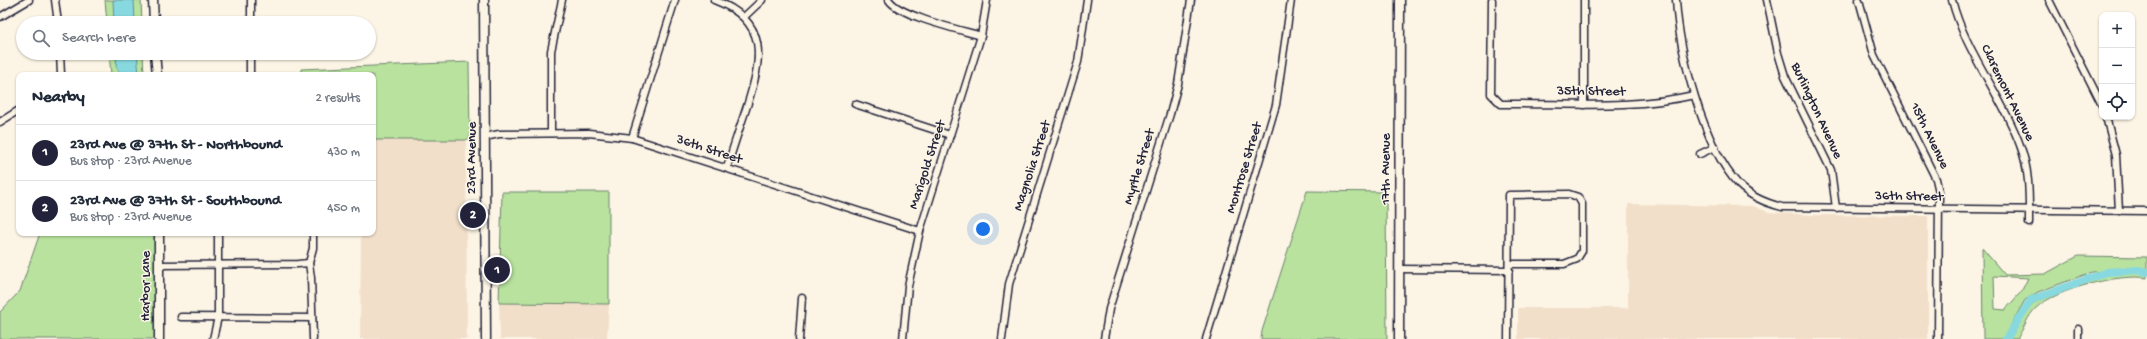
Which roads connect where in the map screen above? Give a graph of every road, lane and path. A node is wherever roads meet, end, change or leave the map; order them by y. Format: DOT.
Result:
graph roads {
  1 [pos="29,0"];
  2 [pos="55,0"];
  3 [pos="153,0"];
  4 [pos="251,0"];
  5 [pos="484,0"];
  6 [pos="562,0"];
  7 [pos="675,0"];
  8 [pos="714,0"];
  9 [pos="762,0"];
  10 [pos="889,0"];
  11 [pos="987,0"];
  12 [pos="1087,0"];
  13 [pos="1191,0"];
  14 [pos="1291,0"];
  15 [pos="1400,0"];
  16 [pos="1492,0"];
  17 [pos="1584,0"];
  18 [pos="1676,0"];
  19 [pos="1767,0"];
  20 [pos="1859,0"];
  21 [pos="1952,0"];
  22 [pos="2049,0"];
  23 [pos="57,16"];
  24 [pos="154,16"];
  25 [pos="251,16"];
  26 [pos="0,17"];
  27 [pos="744,17"];
  28 [pos="981,36"];
  29 [pos="60,60"];
  30 [pos="156,60"];
  31 [pos="250,60"];
  32 [pos="61,72"];
  33 [pos="157,72"];
  34 [pos="250,72"];
  35 [pos="1694,95"];
  36 [pos="2099,99"];
  37 [pos="855,104"];
  38 [pos="1584,104"];
  39 [pos="16,112"];
  40 [pos="2107,120"];
  41 [pos="0,122"];
  42 [pos="551,133"];
  43 [pos="950,135"];
  44 [pos="485,137"];
  45 [pos="632,138"];
  46 [pos="1715,147"];
  47 [pos="1700,154"];
  48 [pos="727,168"];
  49 [pos="1836,208"];
  50 [pos="1938,209"];
  51 [pos="2029,210"];
  52 [pos="2120,211"];
  53 [pos="2147,211"];
  54 [pos="2029,223"];
  55 [pos="920,231"];
  56 [pos="159,236"];
  57 [pos="218,236"];
  58 [pos="313,236"];
  59 [pos="309,263"];
  60 [pos="159,265"];
  61 [pos="219,265"];
  62 [pos="1509,267"];
  63 [pos="1399,269"];
  64 [pos="802,298"];
  65 [pos="181,317"];
  66 [pos="218,317"];
  67 [pos="312,318"];
  68 [pos="2078,329"];
  69 [pos="159,339"];
  70 [pos="213,339"];
  71 [pos="313,339"];
  72 [pos="486,339"];
  73 [pos="799,339"];
  74 [pos="902,339"];
  75 [pos="1002,339"];
  76 [pos="1104,339"];
  77 [pos="1206,339"];
  78 [pos="1399,339"];
  79 [pos="1508,339"];
  80 [pos="1938,339"];
  81 [pos="2078,339"];
  1 -- 26 [label="street"];
  2 -- 23 [label="street"];
  3 -- 24 [label="main road"];
  4 -- 25 [label="street"];
  5 -- 44 [label="main road, 23rd Avenue"];
  6 -- 42 [label="street"];
  7 -- 45 [label="street"];
  8 -- 27 [label="street"];
  9 -- 27 [label="street"];
  10 -- 28 [label="street"];
  11 -- 28 [label="street, Marigold Street"];
  12 -- 75 [label="street, Magnolia Street"];
  13 -- 76 [label="street, Myrtle Street"];
  14 -- 77 [label="street, Montrose Street"];
  15 -- 63 [label="main road, 17th Avenue"];
  16 -- 38 [label="street, 35th Street"];
  17 -- 38 [label="street"];
  18 -- 35 [label="street, 36th Street"];
  19 -- 49 [label="street, Burlington Avenue"];
  20 -- 50 [label="street, 15th Avenue"];
  21 -- 51 [label="street, Claremont Avenue"];
  22 -- 36 [label="street"];
  27 -- 48 [label="street"];
  28 -- 43 [label="street, Marigold Street"];
  29 -- 32 [label="street"];
  30 -- 33 [label="main road"];
  31 -- 34 [label="street"];
  35 -- 38 [label="street, 35th Street"];
  35 -- 46 [label="street, 36th Street"];
  37 -- 43 [label="street"];
  39 -- 41 [label="street"];
  40 -- 52 [label="street"];
  42 -- 44 [label="street, 36th Street"];
  42 -- 45 [label="street, 36th Street"];
  43 -- 55 [label="street, Marigold Street"];
  44 -- 72 [label="main road, 23rd Avenue"];
  45 -- 48 [label="street, 36th Street"];
  46 -- 47 [label="street"];
  46 -- 49 [label="street, 36th Street"];
  48 -- 55 [label="street, 36th Street"];
  49 -- 50 [label="street, 36th Street"];
  50 -- 51 [label="street, 36th Street"];
  50 -- 80 [label="street, 15th Avenue"];
  51 -- 52 [label="street, 36th Street"];
  51 -- 54 [label="street, Claremont Avenue"];
  52 -- 53 [label="street, 36th Street"];
  55 -- 74 [label="street, Marigold Street"];
  56 -- 60 [label="main road, Harbor Lane"];
  57 -- 61 [label="street"];
  58 -- 59 [label="street"];
  59 -- 61 [label="street"];
  59 -- 67 [label="street"];
  60 -- 61 [label="street"];
  60 -- 69 [label="main road, Harbor Lane"];
  61 -- 66 [label="street"];
  62 -- 62 [label="street"];
  62 -- 63 [label="street"];
  62 -- 79 [label="street"];
  63 -- 78 [label="main road, 17th Avenue"];
  64 -- 73 [label="street"];
  65 -- 66 [label="street"];
  66 -- 67 [label="street"];
  66 -- 70 [label="street"];
  67 -- 71 [label="street"];
  68 -- 81 [label="street"];
}
